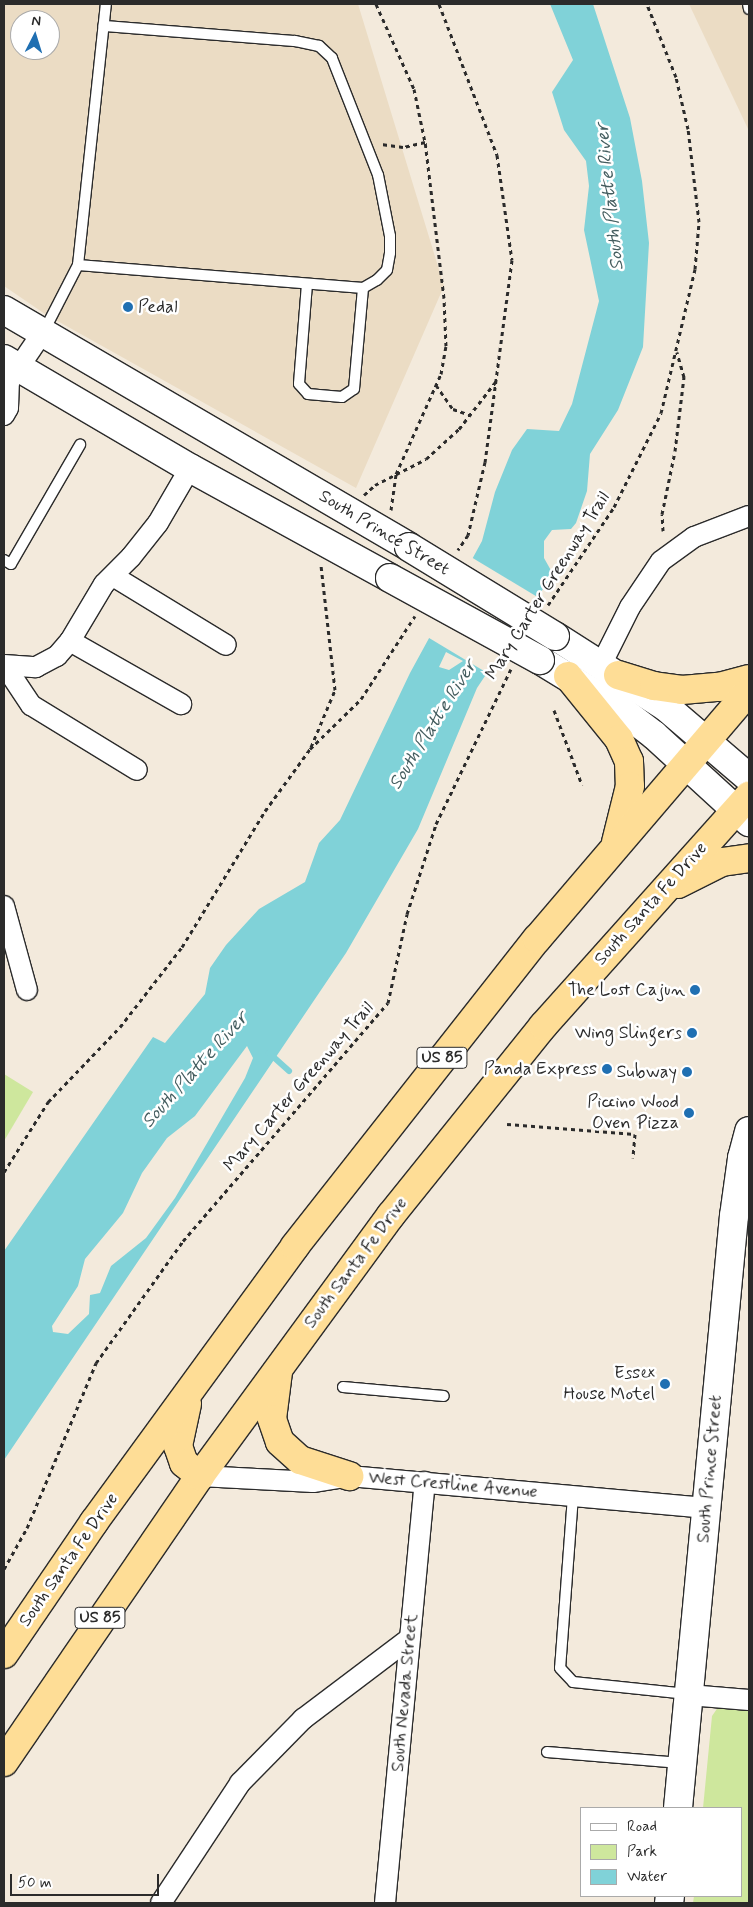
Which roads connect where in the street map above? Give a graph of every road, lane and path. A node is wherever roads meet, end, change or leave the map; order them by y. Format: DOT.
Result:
graph roads {
  1 [pos="106,4"];
  2 [pos="376,4"];
  3 [pos="439,4"];
  4 [pos="647,4"];
  5 [pos="748,4"];
  6 [pos="749,9"];
  7 [pos="104,26"];
  8 [pos="366,142"];
  9 [pos="425,142"];
  10 [pos="78,265"];
  11 [pos="307,284"];
  12 [pos="363,288"];
  13 [pos="4,310"];
  14 [pos="42,333"];
  15 [pos="676,351"];
  16 [pos="9,375"];
  17 [pos="497,379"];
  18 [pos="436,385"];
  19 [pos="470,414"];
  20 [pos="4,415"];
  21 [pos="80,445"];
  22 [pos="190,468"];
  23 [pos="396,474"];
  24 [pos="358,500"];
  25 [pos="749,516"];
  26 [pos="389,518"];
  27 [pos="663,531"];
  28 [pos="453,558"];
  29 [pos="4,560"];
  30 [pos="321,568"];
  31 [pos="113,576"];
  32 [pos="545,611"];
  33 [pos="417,613"];
  34 [pos="70,641"];
  35 [pos="226,645"];
  36 [pos="528,660"];
  37 [pos="4,668"];
  38 [pos="609,670"];
  39 [pos="568,676"];
  40 [pos="749,679"];
  41 [pos="749,691"];
  42 [pos="181,704"];
  43 [pos="554,710"];
  44 [pos="708,740"];
  45 [pos="310,750"];
  46 [pos="686,766"];
  47 [pos="137,770"];
  48 [pos="749,778"];
  49 [pos="582,785"];
  50 [pos="745,809"];
  51 [pos="615,847"];
  52 [pos="749,858"];
  53 [pos="657,896"];
  54 [pos="4,906"];
  55 [pos="27,990"];
  56 [pos="507,1124"];
  57 [pos="749,1131"];
  58 [pos="633,1158"];
  59 [pos="4,1172"];
  60 [pos="741,1217"];
  61 [pos="278,1369"];
  62 [pos="196,1381"];
  63 [pos="343,1387"];
  64 [pos="444,1396"];
  65 [pos="200,1476"];
  66 [pos="349,1476"];
  67 [pos="425,1482"];
  68 [pos="573,1496"];
  69 [pos="706,1508"];
  70 [pos="4,1569"];
  71 [pos="410,1638"];
  72 [pos="4,1654"];
  73 [pos="689,1694"];
  74 [pos="749,1700"];
  75 [pos="547,1752"];
  76 [pos="4,1762"];
  77 [pos="682,1763"];
  78 [pos="678,1807"];
  79 [pos="161,1903"];
  80 [pos="386,1903"];
  1 -- 7 [label="lane"];
  2 -- 9 [label="path"];
  3 -- 17 [label="path"];
  4 -- 15 [label="path, Mary Carter Greenway Trail"];
  5 -- 6 [label="lane"];
  7 -- 8 [label="lane"];
  7 -- 10 [label="lane"];
  8 -- 9 [label="path"];
  8 -- 12 [label="lane"];
  9 -- 18 [label="path"];
  10 -- 11 [label="lane"];
  10 -- 14 [label="lane"];
  11 -- 12 [label="lane"];
  11 -- 12 [label="lane"];
  13 -- 14 [label="street, South Prince Street"];
  14 -- 16 [label="street"];
  14 -- 38 [label="street, South Prince Street, bridge"];
  15 -- 27 [label="path"];
  15 -- 32 [label="path, Mary Carter Greenway Trail"];
  16 -- 20 [label="street"];
  16 -- 22 [label="street, South Prince Street"];
  17 -- 19 [label="path"];
  17 -- 28 [label="path"];
  18 -- 19 [label="path"];
  18 -- 23 [label="path"];
  19 -- 23 [label="path"];
  21 -- 29 [label="lane"];
  22 -- 31 [label="street"];
  22 -- 36 [label="street, South Prince Street, bridge"];
  23 -- 24 [label="path"];
  23 -- 26 [label="path"];
  25 -- 38 [label="street"];
  30 -- 45 [label="path"];
  31 -- 34 [label="street"];
  31 -- 35 [label="street"];
  33 -- 45 [label="path"];
  34 -- 37 [label="street"];
  34 -- 42 [label="street"];
  36 -- 39 [label="street, South Prince Street"];
  36 -- 70 [label="path, Mary Carter Greenway Trail"];
  37 -- 47 [label="street"];
  38 -- 40 [label="highway"];
  38 -- 44 [label="street, South Prince Street"];
  39 -- 46 [label="street, South Prince Street"];
  39 -- 51 [label="highway"];
  41 -- 44 [label="highway, South Santa Fe Drive / US 85"];
  43 -- 49 [label="path"];
  44 -- 46 [label="highway, South Santa Fe Drive / US 85"];
  44 -- 48 [label="street, South Prince Street"];
  45 -- 59 [label="path"];
  46 -- 50 [label="street, South Prince Street"];
  46 -- 51 [label="highway, South Santa Fe Drive / US 85"];
  50 -- 53 [label="highway, South Santa Fe Drive / US 85"];
  51 -- 62 [label="highway, South Santa Fe Drive / US 85"];
  52 -- 53 [label="highway"];
  53 -- 61 [label="highway, South Santa Fe Drive / US 85"];
  54 -- 55 [label="street"];
  56 -- 58 [label="path"];
  57 -- 60 [label="street, South Prince Street"];
  60 -- 69 [label="street, South Prince Street"];
  61 -- 65 [label="highway, South Santa Fe Drive / US 85"];
  61 -- 66 [label="highway"];
  62 -- 65 [label="highway"];
  62 -- 72 [label="highway, South Santa Fe Drive / US 85"];
  63 -- 64 [label="lane"];
  65 -- 66 [label="street, West Crestline Avenue"];
  65 -- 76 [label="highway, South Santa Fe Drive / US 85"];
  66 -- 67 [label="street, West Crestline Avenue"];
  67 -- 68 [label="street, West Crestline Avenue"];
  67 -- 71 [label="street, South Nevada Street"];
  68 -- 69 [label="street, West Crestline Avenue"];
  68 -- 73 [label="lane"];
  69 -- 73 [label="street, South Prince Street"];
  71 -- 79 [label="street"];
  71 -- 80 [label="street, South Nevada Street"];
  73 -- 74 [label="street"];
  73 -- 77 [label="street, South Prince Street"];
  75 -- 77 [label="lane"];
  77 -- 78 [label="street, South Prince Street"];
}
